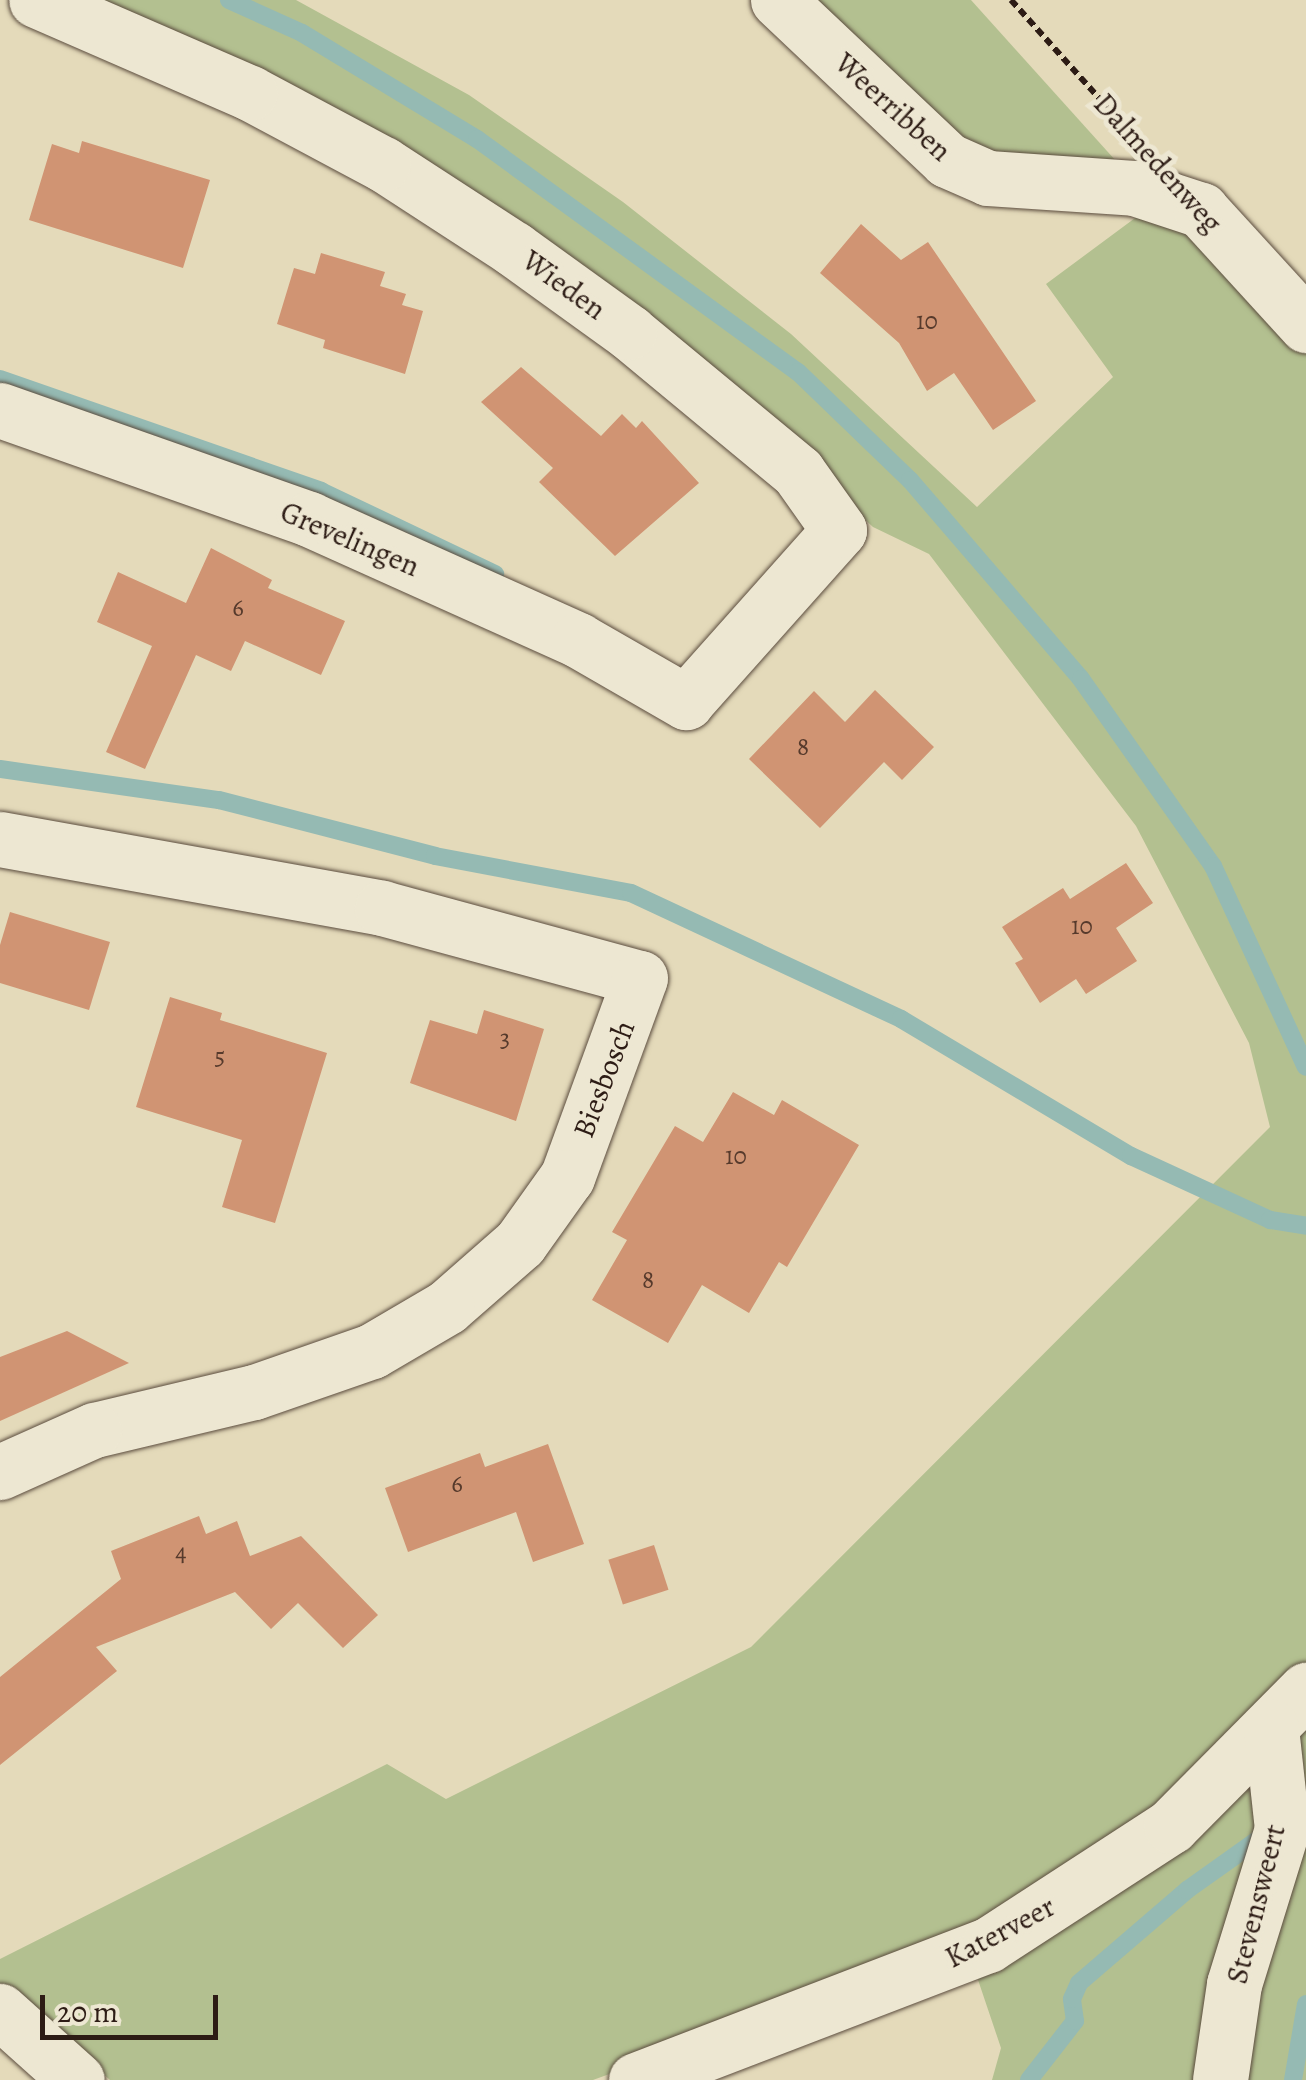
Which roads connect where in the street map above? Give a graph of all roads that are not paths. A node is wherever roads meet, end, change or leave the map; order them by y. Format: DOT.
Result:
graph roads {
  1 [pos="36,0"];
  2 [pos="778,0"];
  3 [pos="1201,210"];
  4 [pos="1306,325"];
  5 [pos="0,410"];
  6 [pos="686,702"];
  7 [pos="0,839"];
  8 [pos="0,1472"];
  9 [pos="1288,1708"];
  10 [pos="0,2011"];
  11 [pos="77,2080"];
  12 [pos="636,2080"];
  13 [pos="1220,2080"];
  1 -- 6 [label="street, Wieden"];
  2 -- 3 [label="street, Weerribben"];
  3 -- 4 [label="street, Dalmedenweg"];
  5 -- 6 [label="street, Grevelingen"];
  7 -- 8 [label="street, Biesbosch"];
  9 -- 12 [label="street, Katerveer"];
  9 -- 13 [label="street, Stevensweert"];
  10 -- 11 [label="street"];
}
